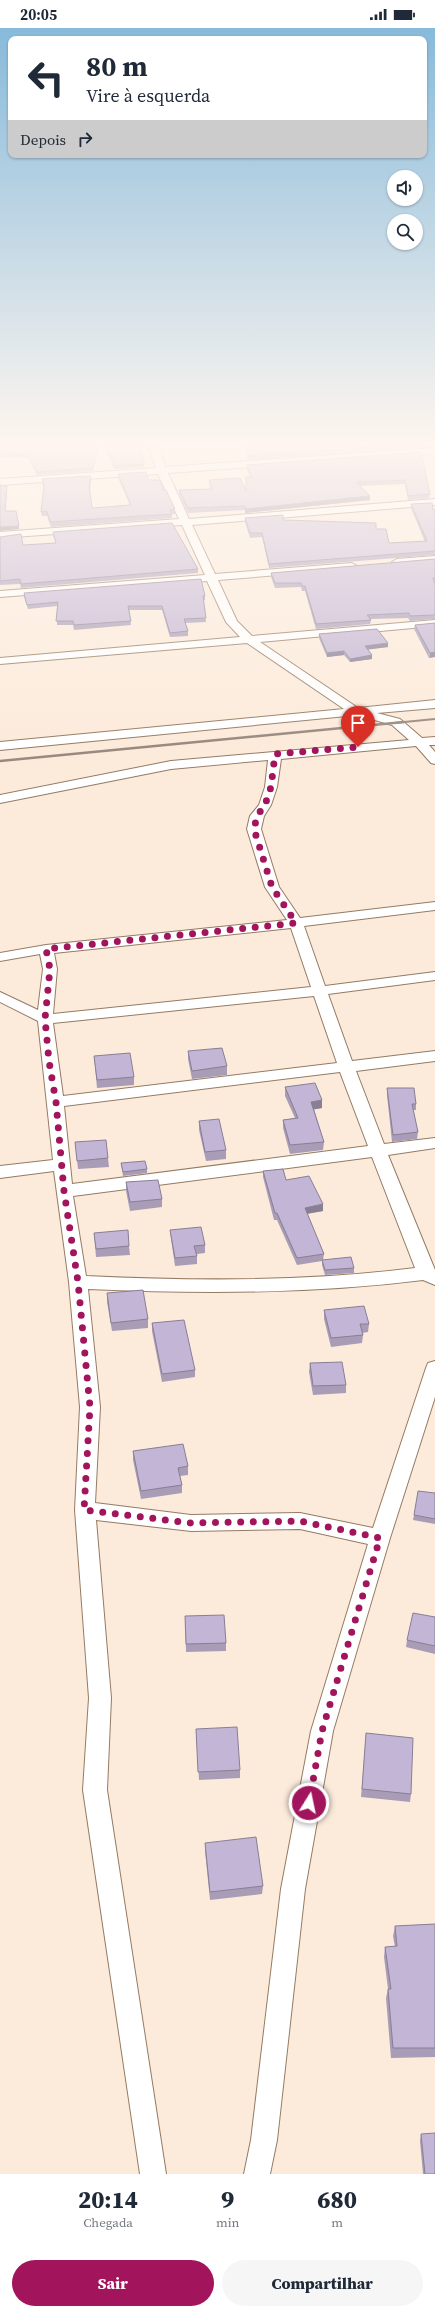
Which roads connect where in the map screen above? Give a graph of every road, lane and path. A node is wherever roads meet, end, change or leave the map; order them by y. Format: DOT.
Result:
graph roads {
  1 [pos="197,544"];
  2 [pos="435,559"];
  3 [pos="387,563"];
  4 [pos="364,565"];
  5 [pos="212,578"];
  6 [pos="0,594"];
  7 [pos="435,623"];
  8 [pos="249,639"];
  9 [pos="0,661"];
  10 [pos="435,704"];
  11 [pos="355,711"];
  12 [pos="435,741"];
  13 [pos="420,743"];
  14 [pos="0,746"];
  15 [pos="275,754"];
  16 [pos="435,760"];
  17 [pos="0,799"];
  18 [pos="435,906"];
  19 [pos="296,923"];
  20 [pos="46,949"];
  21 [pos="0,957"];
  22 [pos="435,976"];
  23 [pos="320,990"];
  24 [pos="0,996"];
  25 [pos="45,1019"];
  26 [pos="435,1056"];
  27 [pos="345,1065"];
  28 [pos="56,1102"];
  29 [pos="435,1143"];
  30 [pos="378,1151"];
  31 [pos="62,1165"];
  32 [pos="0,1172"];
  33 [pos="64,1191"];
  34 [pos="431,1276"];
  35 [pos="78,1282"];
  36 [pos="435,1368"];
  37 [pos="84,1510"];
  38 [pos="380,1538"];
  39 [pos="153,2174"];
  40 [pos="258,2174"];
  1 -- 5 [label="street"];
  2 -- 3 [label="street"];
  4 -- 5 [label="street"];
  5 -- 6 [label="street"];
  5 -- 8 [label="street"];
  7 -- 8 [label="street"];
  8 -- 9 [label="street"];
  8 -- 11 [label="street"];
  10 -- 11 [label="street"];
  11 -- 13 [label="street"];
  11 -- 14 [label="street"];
  12 -- 13 [label="street"];
  13 -- 15 [label="street"];
  13 -- 16 [label="street"];
  15 -- 17 [label="street"];
  15 -- 19 [label="street"];
  18 -- 19 [label="street"];
  19 -- 20 [label="street"];
  19 -- 23 [label="street"];
  20 -- 21 [label="street"];
  20 -- 25 [label="street"];
  22 -- 23 [label="street"];
  23 -- 25 [label="street"];
  23 -- 27 [label="street"];
  24 -- 25 [label="street"];
  25 -- 28 [label="street"];
  26 -- 27 [label="street"];
  27 -- 28 [label="street"];
  27 -- 30 [label="street"];
  28 -- 31 [label="street"];
  29 -- 30 [label="street"];
  30 -- 33 [label="street"];
  30 -- 34 [label="street"];
  31 -- 32 [label="street"];
  31 -- 33 [label="street"];
  33 -- 35 [label="street"];
  34 -- 35 [label="street"];
  35 -- 37 [label="street"];
  36 -- 38 [label="street"];
  37 -- 38 [label="street"];
  37 -- 39 [label="street"];
  38 -- 40 [label="street"];
}
